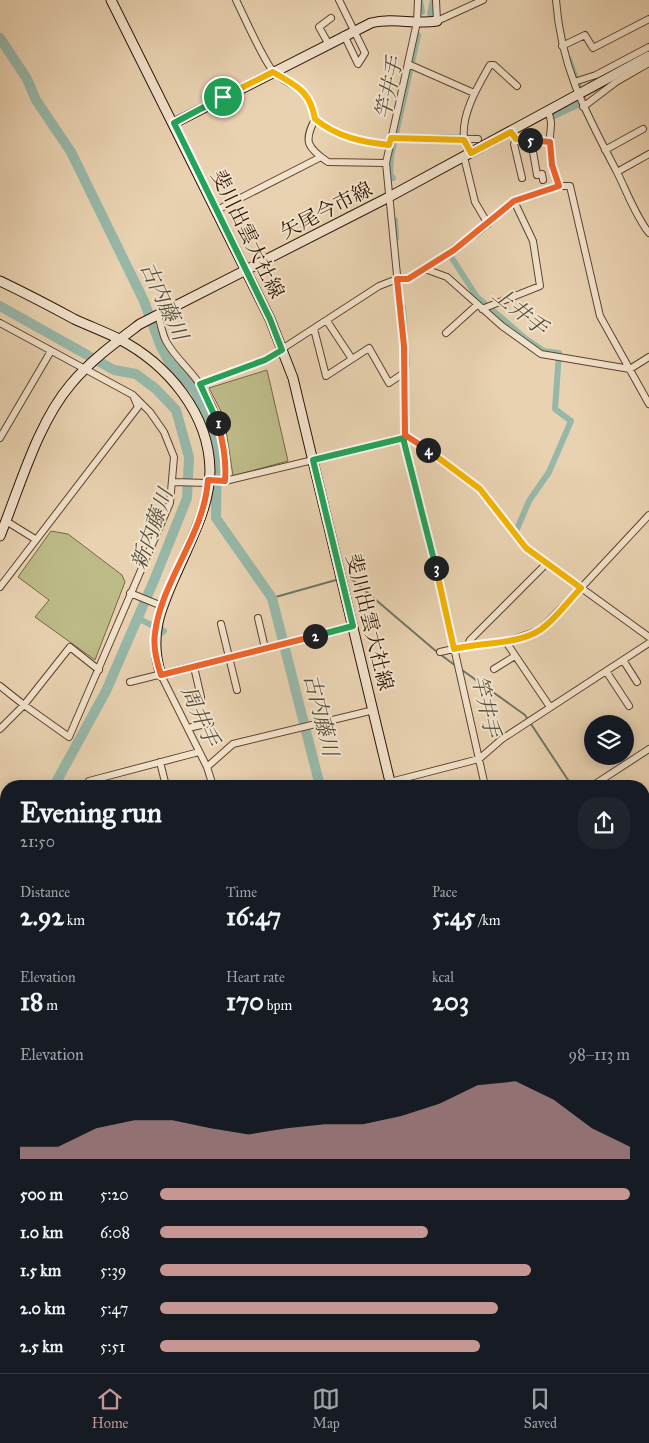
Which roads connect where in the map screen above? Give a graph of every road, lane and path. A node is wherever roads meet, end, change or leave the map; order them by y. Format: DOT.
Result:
graph roads {
  1 [pos="111,0"];
  2 [pos="236,0"];
  3 [pos="339,0"];
  4 [pos="418,0"];
  5 [pos="436,0"];
  6 [pos="483,0"];
  7 [pos="556,0"];
  8 [pos="331,18"];
  9 [pos="649,19"];
  10 [pos="437,21"];
  11 [pos="417,22"];
  12 [pos="354,30"];
  13 [pos="344,35"];
  14 [pos="328,44"];
  15 [pos="562,46"];
  16 [pos="649,46"];
  17 [pos="646,60"];
  18 [pos="408,64"];
  19 [pos="273,72"];
  20 [pos="574,82"];
  21 [pos="517,86"];
  22 [pos="474,93"];
  23 [pos="578,95"];
  24 [pos="583,107"];
  25 [pos="548,112"];
  26 [pos="315,119"];
  27 [pos="174,123"];
  28 [pos="643,129"];
  29 [pos="513,135"];
  30 [pos="391,138"];
  31 [pos="478,139"];
  32 [pos="464,140"];
  33 [pos="531,140"];
  34 [pos="550,142"];
  35 [pos="389,145"];
  36 [pos="604,150"];
  37 [pos="649,154"];
  38 [pos="468,155"];
  39 [pos="321,157"];
  40 [pos="386,163"];
  41 [pos="617,172"];
  42 [pos="522,178"];
  43 [pos="543,180"];
  44 [pos="559,186"];
  45 [pos="389,196"];
  46 [pos="514,201"];
  47 [pos="216,210"];
  48 [pos="488,224"];
  49 [pos="649,233"];
  50 [pos="425,269"];
  51 [pos="246,270"];
  52 [pos="397,279"];
  53 [pos="0,281"];
  54 [pos="480,307"];
  55 [pos="158,315"];
  56 [pos="327,321"];
  57 [pos="0,323"];
  58 [pos="314,329"];
  59 [pos="446,333"];
  60 [pos="120,340"];
  61 [pos="282,350"];
  62 [pos="51,351"];
  63 [pos="649,357"];
  64 [pos="352,358"];
  65 [pos="85,369"];
  66 [pos="630,369"];
  67 [pos="404,373"];
  68 [pos="200,384"];
  69 [pos="133,395"];
  70 [pos="649,404"];
  71 [pos="405,437"];
  72 [pos="0,438"];
  73 [pos="313,460"];
  74 [pos="225,481"];
  75 [pos="173,482"];
  76 [pos="208,482"];
  77 [pos="649,515"];
  78 [pos="3,520"];
  79 [pos="0,536"];
  80 [pos="35,539"];
  81 [pos="546,564"];
  82 [pos="0,587"];
  83 [pos="581,588"];
  84 [pos="132,593"];
  85 [pos="161,605"];
  86 [pos="258,618"];
  87 [pos="220,624"];
  88 [pos="353,626"];
  89 [pos="649,626"];
  90 [pos="642,632"];
  91 [pos="649,637"];
  92 [pos="506,642"];
  93 [pos="649,642"];
  94 [pos="467,646"];
  95 [pos="265,648"];
  96 [pos="454,649"];
  97 [pos="440,652"];
  98 [pos="515,656"];
  99 [pos="228,659"];
  100 [pos="623,660"];
  101 [pos="194,667"];
  102 [pos="494,669"];
  103 [pos="99,670"];
  104 [pos="606,671"];
  105 [pos="161,675"];
  106 [pos="130,682"];
  107 [pos="637,682"];
  108 [pos="0,686"];
  109 [pos="237,690"];
  110 [pos="201,697"];
  111 [pos="24,705"];
  112 [pos="629,706"];
  113 [pos="550,707"];
  114 [pos="374,710"];
  115 [pos="210,723"];
  116 [pos="188,728"];
  117 [pos="0,729"];
  118 [pos="649,749"];
  119 [pos="199,752"];
  120 [pos="479,759"];
  121 [pos="160,762"];
  122 [pos="207,767"];
  123 [pos="93,780"];
  124 [pos="164,780"];
  125 [pos="212,780"];
  126 [pos="390,780"];
  127 [pos="405,780"];
  128 [pos="484,780"];
  129 [pos="601,780"];
  1 -- 27 [label="main road, 斐川出雲大社線"];
  2 -- 19 [label="street"];
  3 -- 12 [label="street"];
  4 -- 11 [label="street"];
  5 -- 10 [label="street"];
  6 -- 10 [label="street"];
  7 -- 15 [label="street"];
  8 -- 14 [label="street"];
  9 -- 15 [label="street"];
  10 -- 11 [label="main road"];
  11 -- 12 [label="main road"];
  11 -- 18 [label="street"];
  12 -- 13 [label="main road"];
  12 -- 13 [label="street"];
  13 -- 14 [label="main road"];
  14 -- 19 [label="main road"];
  15 -- 20 [label="street"];
  16 -- 20 [label="street"];
  17 -- 23 [label="main road, 矢尾今市線"];
  17 -- 24 [label="street"];
  18 -- 22 [label="street"];
  18 -- 30 [label="street"];
  19 -- 26 [label="street"];
  19 -- 27 [label="main road"];
  20 -- 23 [label="street"];
  21 -- 22 [label="street"];
  22 -- 32 [label="street"];
  23 -- 24 [label="street"];
  23 -- 25 [label="main road, 矢尾今市線"];
  24 -- 36 [label="street"];
  25 -- 29 [label="main road, 矢尾今市線"];
  25 -- 34 [label="street"];
  26 -- 35 [label="street"];
  26 -- 39 [label="street"];
  27 -- 47 [label="main road, 斐川出雲大社線"];
  28 -- 36 [label="street"];
  29 -- 33 [label="street"];
  29 -- 38 [label="main road, 矢尾今市線"];
  29 -- 42 [label="street"];
  30 -- 32 [label="street"];
  30 -- 35 [label="street"];
  31 -- 32 [label="street"];
  32 -- 38 [label="street"];
  33 -- 34 [label="street"];
  33 -- 43 [label="street"];
  34 -- 44 [label="street"];
  35 -- 40 [label="street"];
  36 -- 41 [label="street"];
  37 -- 41 [label="street"];
  38 -- 45 [label="main road, 矢尾今市線"];
  38 -- 48 [label="street"];
  39 -- 40 [label="street"];
  39 -- 47 [label="street"];
  40 -- 45 [label="street"];
  41 -- 49 [label="street"];
  44 -- 46 [label="street"];
  44 -- 66 [label="street"];
  45 -- 51 [label="main road, 矢尾今市線"];
  45 -- 52 [label="street"];
  46 -- 48 [label="street"];
  46 -- 54 [label="street"];
  47 -- 51 [label="main road, 斐川出雲大社線"];
  48 -- 50 [label="street"];
  50 -- 52 [label="street"];
  50 -- 54 [label="street"];
  51 -- 55 [label="main road, 矢尾今市線"];
  51 -- 61 [label="main road, 斐川出雲大社線"];
  52 -- 56 [label="street"];
  52 -- 67 [label="street"];
  53 -- 60 [label="main road"];
  54 -- 59 [label="street"];
  54 -- 66 [label="street"];
  55 -- 60 [label="main road, 矢尾今市線"];
  55 -- 68 [label="street"];
  56 -- 58 [label="street"];
  56 -- 64 [label="street"];
  57 -- 62 [label="street"];
  58 -- 61 [label="street"];
  58 -- 64 [label="street"];
  60 -- 65 [label="main road, 矢尾今市線"];
  60 -- 76 [label="main road"];
  61 -- 68 [label="street"];
  61 -- 73 [label="main road, 斐川出雲大社線"];
  62 -- 65 [label="street"];
  62 -- 72 [label="street"];
  63 -- 66 [label="street"];
  64 -- 67 [label="street"];
  65 -- 69 [label="street"];
  65 -- 78 [label="main road, 矢尾今市線"];
  66 -- 70 [label="street"];
  67 -- 71 [label="street"];
  68 -- 74 [label="street"];
  69 -- 75 [label="street"];
  69 -- 80 [label="street"];
  71 -- 73 [label="street"];
  71 -- 81 [label="street"];
  71 -- 96 [label="street"];
  73 -- 74 [label="street"];
  73 -- 88 [label="main road, 斐川出雲大社線"];
  74 -- 76 [label="street"];
  75 -- 76 [label="street"];
  75 -- 84 [label="street"];
  76 -- 85 [label="main road"];
  77 -- 83 [label="street"];
  78 -- 79 [label="main road, 矢尾今市線"];
  78 -- 80 [label="street"];
  80 -- 82 [label="street"];
  81 -- 83 [label="street"];
  81 -- 94 [label="street"];
  83 -- 90 [label="street"];
  83 -- 92 [label="street"];
  84 -- 85 [label="street"];
  84 -- 103 [label="street"];
  85 -- 105 [label="main road"];
  86 -- 95 [label="street"];
  87 -- 99 [label="street"];
  88 -- 95 [label="street"];
  88 -- 114 [label="main road, 斐川出雲大社線"];
  89 -- 90 [label="street"];
  90 -- 91 [label="street"];
  92 -- 94 [label="street"];
  92 -- 98 [label="street"];
  93 -- 100 [label="street"];
  94 -- 96 [label="street"];
  95 -- 99 [label="street"];
  96 -- 97 [label="street"];
  96 -- 120 [label="street"];
  98 -- 102 [label="street"];
  98 -- 113 [label="street"];
  99 -- 101 [label="street"];
  99 -- 109 [label="street"];
  100 -- 104 [label="street"];
  100 -- 107 [label="street"];
  101 -- 105 [label="street"];
  101 -- 110 [label="street"];
  103 -- 111 [label="street"];
  103 -- 111 [label="street"];
  104 -- 112 [label="street"];
  104 -- 113 [label="street"];
  105 -- 106 [label="street"];
  105 -- 116 [label="street"];
  108 -- 111 [label="street"];
  111 -- 117 [label="street"];
  113 -- 120 [label="street"];
  114 -- 122 [label="street"];
  114 -- 126 [label="main road, 斐川出雲大社線"];
  115 -- 116 [label="street"];
  116 -- 119 [label="street"];
  118 -- 129 [label="street"];
  119 -- 121 [label="street"];
  119 -- 122 [label="street"];
  120 -- 127 [label="street"];
  120 -- 128 [label="street"];
  121 -- 123 [label="street"];
  121 -- 124 [label="street"];
  122 -- 125 [label="street"];
}
